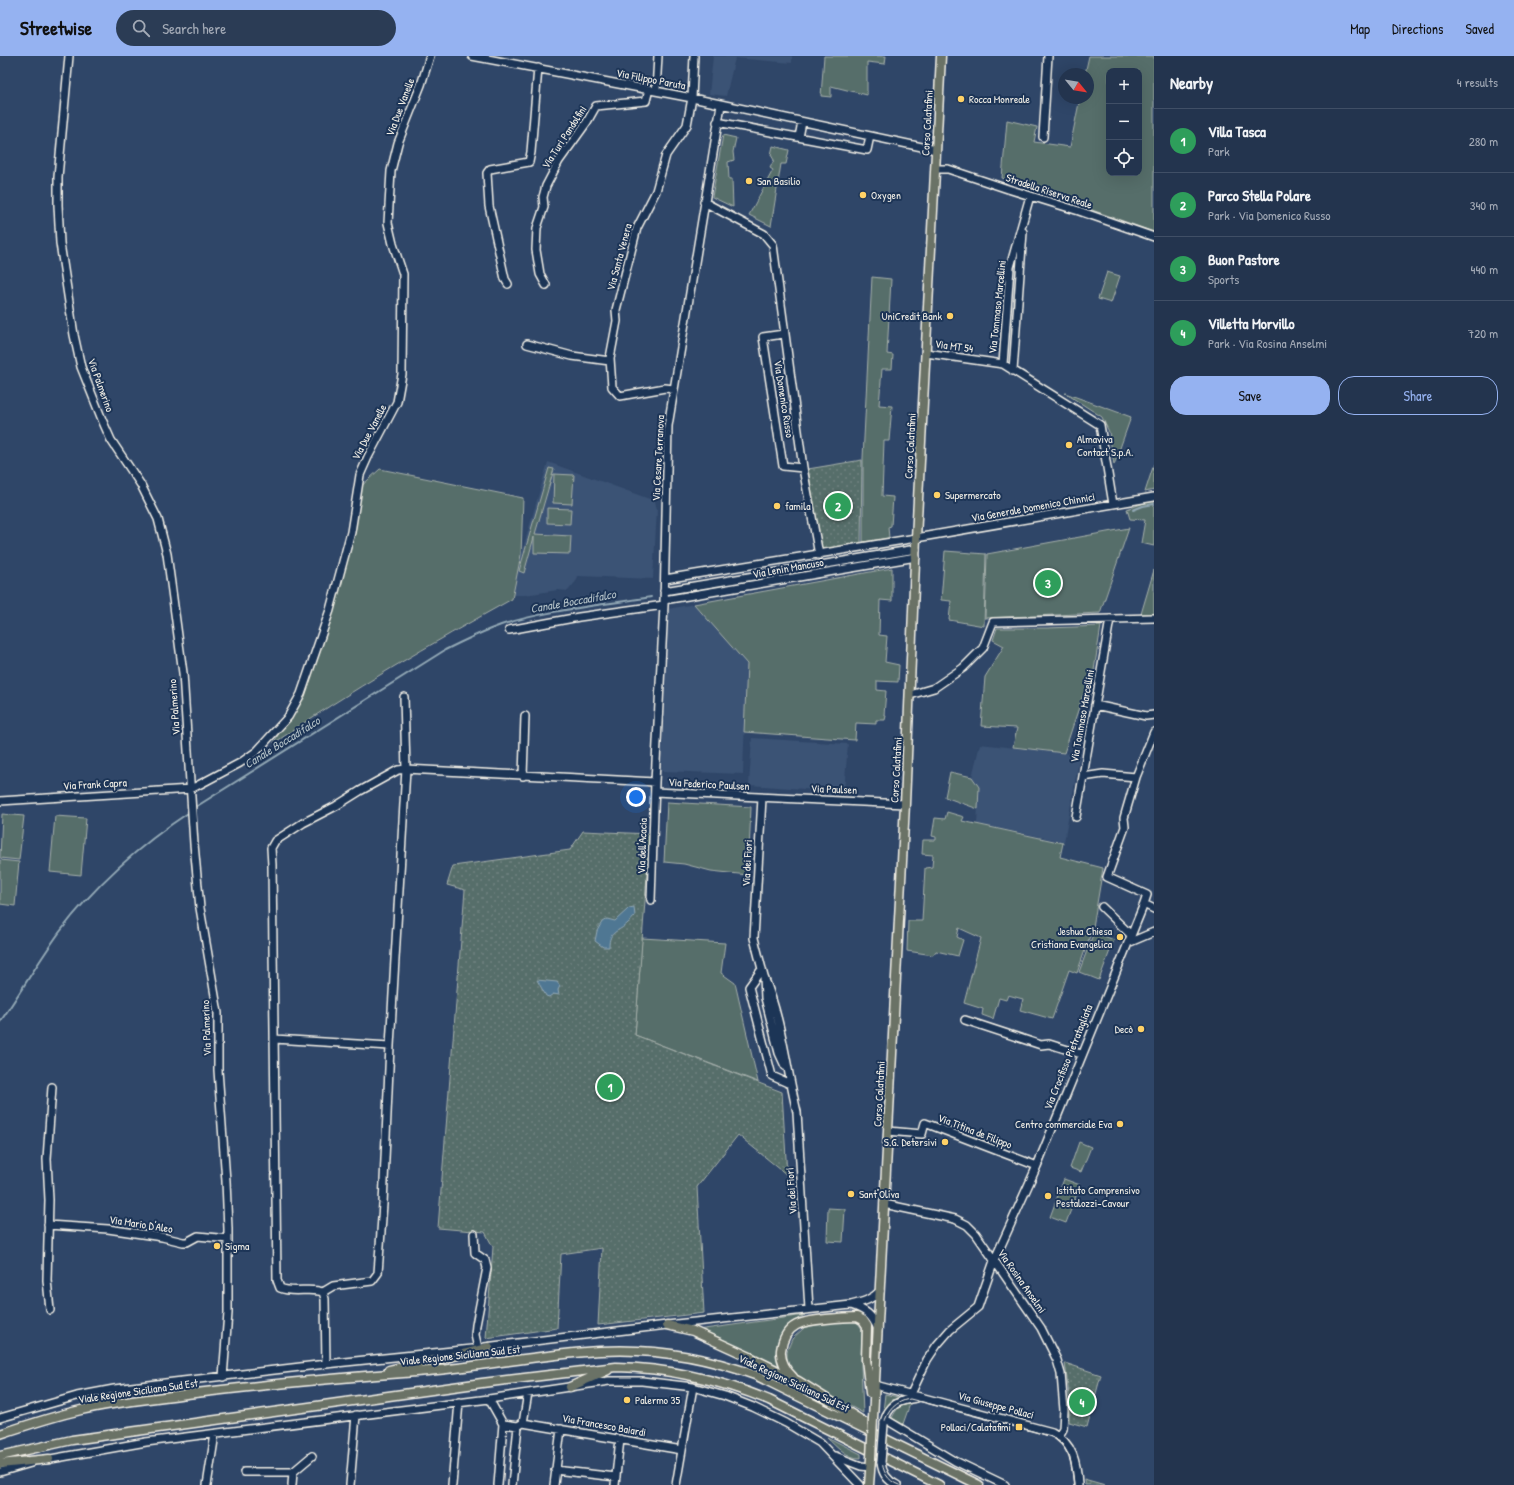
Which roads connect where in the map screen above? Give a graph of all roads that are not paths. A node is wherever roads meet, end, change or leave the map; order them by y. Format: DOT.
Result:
graph roads {
  1 [pos="69,56"];
  2 [pos="430,56"];
  3 [pos="472,56"];
  4 [pos="658,56"];
  5 [pos="694,56"];
  6 [pos="942,56"];
  7 [pos="1048,56"];
  8 [pos="500,59"];
  9 [pos="538,68"];
  10 [pos="652,90"];
  11 [pos="692,98"];
  12 [pos="721,105"];
  13 [pos="717,122"];
  14 [pos="802,122"];
  15 [pos="870,136"];
  16 [pos="798,137"];
  17 [pos="1043,137"];
  18 [pos="936,150"];
  19 [pos="936,169"];
  20 [pos="1030,196"];
  21 [pos="704,202"];
  22 [pos="1024,218"];
  23 [pos="1154,238"];
  24 [pos="508,284"];
  25 [pos="546,285"];
  26 [pos="784,334"];
  27 [pos="527,344"];
  28 [pos="926,353"];
  29 [pos="610,361"];
  30 [pos="1003,364"];
  31 [pos="1013,370"];
  32 [pos="674,389"];
  33 [pos="804,468"];
  34 [pos="1154,497"];
  35 [pos="1113,504"];
  36 [pos="916,538"];
  37 [pos="916,553"];
  38 [pos="819,555"];
  39 [pos="665,579"];
  40 [pos="664,591"];
  41 [pos="664,603"];
  42 [pos="1154,618"];
  43 [pos="1110,619"];
  44 [pos="509,630"];
  45 [pos="910,695"];
  46 [pos="404,697"];
  47 [pos="1095,705"];
  48 [pos="1154,715"];
  49 [pos="525,716"];
  50 [pos="1154,732"];
  51 [pos="406,770"];
  52 [pos="524,776"];
  53 [pos="1083,777"];
  54 [pos="1136,777"];
  55 [pos="655,782"];
  56 [pos="191,789"];
  57 [pos="655,792"];
  58 [pos="762,798"];
  59 [pos="0,801"];
  60 [pos="905,804"];
  61 [pos="1076,817"];
  62 [pos="651,900"];
  63 [pos="1144,904"];
  64 [pos="1102,907"];
  65 [pos="1154,908"];
  66 [pos="1154,932"];
  67 [pos="1131,935"];
  68 [pos="1128,943"];
  69 [pos="763,973"];
  70 [pos="966,1020"];
  71 [pos="274,1039"];
  72 [pos="390,1046"];
  73 [pos="1081,1054"];
  74 [pos="790,1084"];
  75 [pos="52,1086"];
  76 [pos="888,1131"];
  77 [pos="1037,1166"];
  78 [pos="884,1204"];
  79 [pos="48,1225"];
  80 [pos="474,1234"];
  81 [pos="228,1239"];
  82 [pos="994,1261"];
  83 [pos="880,1291"];
  84 [pos="323,1292"];
  85 [pos="851,1305"];
  86 [pos="809,1309"];
  87 [pos="50,1310"];
  88 [pos="667,1325"];
  89 [pos="878,1329"];
  90 [pos="489,1347"];
  91 [pos="478,1348"];
  92 [pos="326,1364"];
  93 [pos="616,1367"];
  94 [pos="366,1376"];
  95 [pos="222,1377"];
  96 [pos="798,1381"];
  97 [pos="875,1385"];
  98 [pos="570,1387"];
  99 [pos="692,1387"];
  100 [pos="528,1393"];
  101 [pos="911,1394"];
  102 [pos="921,1397"];
  103 [pos="489,1399"];
  104 [pos="459,1402"];
  105 [pos="356,1416"];
  106 [pos="0,1418"];
  107 [pos="873,1419"];
  108 [pos="884,1422"];
  109 [pos="503,1424"];
  110 [pos="520,1424"];
  111 [pos="561,1429"];
  112 [pos="0,1434"];
  113 [pos="215,1434"];
  114 [pos="1059,1436"];
  115 [pos="620,1440"];
  116 [pos="682,1450"];
  117 [pos="908,1450"];
  118 [pos="870,1454"];
  119 [pos="833,1455"];
  120 [pos="0,1456"];
  121 [pos="312,1456"];
  122 [pos="49,1459"];
  123 [pos="0,1464"];
  124 [pos="870,1467"];
  125 [pos="555,1470"];
  126 [pos="0,1472"];
  127 [pos="244,1472"];
  128 [pos="293,1472"];
  129 [pos="616,1477"];
  130 [pos="208,1485"];
  131 [pos="292,1485"];
  132 [pos="350,1485"];
  133 [pos="452,1485"];
  134 [pos="498,1485"];
  135 [pos="512,1485"];
  136 [pos="554,1485"];
  137 [pos="615,1485"];
  138 [pos="676,1485"];
  139 [pos="860,1485"];
  140 [pos="869,1485"];
  141 [pos="897,1485"];
  142 [pos="939,1485"];
  143 [pos="980,1485"];
  144 [pos="1005,1485"];
  145 [pos="1078,1485"];
  1 -- 56 [label="street, Via Palmerino"];
  2 -- 56 [label="street, Via Due Vanelle"];
  3 -- 8 [label="street, Via Filippo Paruta"];
  4 -- 10 [label="street"];
  5 -- 11 [label="street, Via Santa Venera"];
  6 -- 18 [label="main road, Corso Calatafimi"];
  7 -- 17 [label="street"];
  8 -- 9 [label="street, Via Filippo Paruta"];
  9 -- 10 [label="street, Via Filippo Paruta"];
  9 -- 24 [label="street"];
  10 -- 11 [label="street, Via Filippo Paruta"];
  10 -- 25 [label="street, Via Turi Pandolfini"];
  11 -- 12 [label="street, Via Filippo Paruta"];
  11 -- 29 [label="street, Via Santa Venera"];
  12 -- 13 [label="street, Via Cesare Terranova"];
  12 -- 14 [label="street, Via Filippo Paruta"];
  13 -- 16 [label="street"];
  13 -- 21 [label="street, Via Cesare Terranova"];
  14 -- 15 [label="street, Via Filippo Paruta"];
  14 -- 16 [label="street"];
  15 -- 16 [label="street"];
  15 -- 18 [label="street, Via Filippo Paruta"];
  18 -- 19 [label="main road, Corso Calatafimi"];
  19 -- 20 [label="street, Stradella Riserva Reale"];
  19 -- 28 [label="main road, Corso Calatafimi"];
  20 -- 22 [label="street, Via Tommaso Marcellini"];
  20 -- 23 [label="street, Stradella Riserva Reale"];
  21 -- 26 [label="street, Via Domenico Russo"];
  21 -- 32 [label="street, Via Cesare Terranova"];
  22 -- 30 [label="street, Via Tommaso Marcellini"];
  22 -- 31 [label="street, Via Tommaso Marcellini"];
  26 -- 33 [label="street, Via Domenico Russo"];
  26 -- 33 [label="street, Via Domenico Russo"];
  27 -- 29 [label="street"];
  28 -- 30 [label="street, Via MT 54"];
  28 -- 36 [label="main road, Corso Calatafimi"];
  29 -- 32 [label="street, Via Santa Venera"];
  30 -- 31 [label="street, Via Tommaso Marcellini"];
  31 -- 35 [label="street, Via Tommaso Marcellini"];
  32 -- 39 [label="street, Via Cesare Terranova"];
  33 -- 38 [label="street, Via Domenico Russo"];
  34 -- 35 [label="street, Via Generale Domenico Chinnici"];
  35 -- 36 [label="street, Via Generale Domenico Chinnici"];
  36 -- 37 [label="main road, Corso Calatafimi"];
  36 -- 38 [label="street, Via Lenin Mancuso"];
  37 -- 40 [label="street, Via Lenin Mancuso"];
  37 -- 41 [label="street, Via Lenin Mancuso"];
  37 -- 45 [label="main road, Corso Calatafimi"];
  38 -- 39 [label="street, Via Lenin Mancuso"];
  39 -- 40 [label="street, Via Cesare Terranova"];
  40 -- 41 [label="street, Via Cesare Terranova"];
  41 -- 44 [label="street, Via Lenin Mancuso"];
  41 -- 55 [label="street, Via Cesare Terranova"];
  42 -- 43 [label="street"];
  43 -- 45 [label="street"];
  43 -- 47 [label="street, Via Tommaso Marcellini"];
  45 -- 60 [label="main road, Corso Calatafimi"];
  46 -- 51 [label="street"];
  47 -- 48 [label="street"];
  47 -- 53 [label="street, Via Tommaso Marcellini"];
  49 -- 52 [label="street"];
  50 -- 54 [label="street"];
  51 -- 52 [label="street"];
  51 -- 71 [label="street"];
  51 -- 72 [label="street"];
  52 -- 55 [label="street"];
  53 -- 54 [label="street"];
  53 -- 61 [label="street, Via Tommaso Marcellini"];
  54 -- 63 [label="street"];
  55 -- 57 [label="street, Via Cesare Terranova"];
  56 -- 59 [label="street, Via Frank Capra"];
  56 -- 81 [label="street, Via Palmerino"];
  57 -- 58 [label="street, Via Federico Paulsen"];
  57 -- 62 [label="street, Via dell'Acacia"];
  58 -- 60 [label="street, Via Paulsen"];
  58 -- 69 [label="street, Via dei Fiori"];
  60 -- 76 [label="main road, Corso Calatafimi"];
  63 -- 65 [label="street"];
  63 -- 67 [label="street, Via Crocifisso Pietratagliata"];
  64 -- 67 [label="street"];
  66 -- 68 [label="street"];
  67 -- 68 [label="street, Via Crocifisso Pietratagliata"];
  68 -- 73 [label="street, Via Crocifisso Pietratagliata"];
  69 -- 74 [label="street, Via dei Fiori"];
  69 -- 74 [label="street"];
  70 -- 73 [label="street"];
  71 -- 72 [label="street"];
  71 -- 84 [label="street"];
  72 -- 84 [label="street"];
  73 -- 77 [label="street, Via Crocifisso Pietratagliata"];
  74 -- 86 [label="street, Via dei Fiori"];
  75 -- 79 [label="street"];
  76 -- 77 [label="street, Via Titina de Filippo"];
  76 -- 78 [label="main road, Corso Calatafimi"];
  77 -- 82 [label="street, Via Crocifisso Pietratagliata"];
  78 -- 82 [label="street, Via Rosina Anselmi"];
  78 -- 83 [label="main road, Corso Calatafimi"];
  79 -- 81 [label="street, Via Mario D'Aleo"];
  79 -- 87 [label="street"];
  80 -- 91 [label="street"];
  81 -- 95 [label="street, Via Palmerino"];
  82 -- 101 [label="street, Via Crocifisso Pietratagliata"];
  82 -- 114 [label="street, Via Rosina Anselmi"];
  83 -- 85 [label="street, Viale Regione Siciliana Sud Est"];
  83 -- 89 [label="main road, Corso Calatafimi"];
  84 -- 92 [label="street"];
  85 -- 86 [label="street, Viale Regione Siciliana Sud Est"];
  85 -- 89 [label="street"];
  86 -- 88 [label="street, Viale Regione Siciliana Sud Est"];
  88 -- 90 [label="street, Viale Regione Siciliana Sud Est"];
  88 -- 96 [label="main road"];
  89 -- 97 [label="main road, Corso Calatafimi"];
  90 -- 91 [label="street, Viale Regione Siciliana Sud Est"];
  90 -- 94 [label="main road"];
  91 -- 92 [label="street, Viale Regione Siciliana Sud Est"];
  92 -- 95 [label="street, Viale Regione Siciliana Sud Est"];
  93 -- 98 [label="main road"];
  93 -- 118 [label="main road"];
  93 -- 120 [label="main road"];
  94 -- 112 [label="main road, Viale Regione Siciliana Sud Est"];
  94 -- 117 [label="main road, Viale Regione Siciliana Sud Est"];
  95 -- 106 [label="street, Viale Regione Siciliana Sud Est"];
  96 -- 107 [label="main road"];
  96 -- 117 [label="main road"];
  97 -- 101 [label="street, Via Giuseppe Pollaci"];
  97 -- 107 [label="main road, Corso Calatafimi"];
  98 -- 99 [label="street"];
  98 -- 100 [label="street"];
  99 -- 116 [label="street"];
  99 -- 119 [label="street"];
  100 -- 103 [label="street"];
  100 -- 110 [label="street"];
  101 -- 102 [label="street, Via Giuseppe Pollaci"];
  102 -- 108 [label="street"];
  102 -- 114 [label="street, Via Giuseppe Pollaci"];
  103 -- 104 [label="street"];
  103 -- 109 [label="street"];
  104 -- 105 [label="street"];
  104 -- 133 [label="street"];
  105 -- 113 [label="street"];
  105 -- 132 [label="street"];
  107 -- 118 [label="main road, Corso Calatafimi, bridge"];
  108 -- 141 [label="street, bridge"];
  108 -- 144 [label="street"];
  109 -- 110 [label="street, Via Francesco Baiardi"];
  109 -- 134 [label="street"];
  110 -- 111 [label="street, Via Francesco Baiardi"];
  110 -- 135 [label="street"];
  111 -- 115 [label="street, Via Francesco Baiardi"];
  111 -- 125 [label="street"];
  113 -- 122 [label="street"];
  113 -- 130 [label="street"];
  114 -- 145 [label="street, Via Giuseppe Pollaci"];
  115 -- 116 [label="street, Via Francesco Baiardi"];
  115 -- 129 [label="street"];
  116 -- 138 [label="street"];
  117 -- 143 [label="main road"];
  118 -- 124 [label="main road, Corso Calatafimi"];
  118 -- 142 [label="main road"];
  119 -- 124 [label="street"];
  119 -- 139 [label="street"];
  121 -- 128 [label="street"];
  122 -- 123 [label="main road"];
  122 -- 126 [label="street"];
  124 -- 140 [label="main road, Corso Calatafimi"];
  125 -- 129 [label="street"];
  125 -- 136 [label="street"];
  127 -- 128 [label="street"];
  128 -- 131 [label="street"];
  129 -- 137 [label="street"];
}
